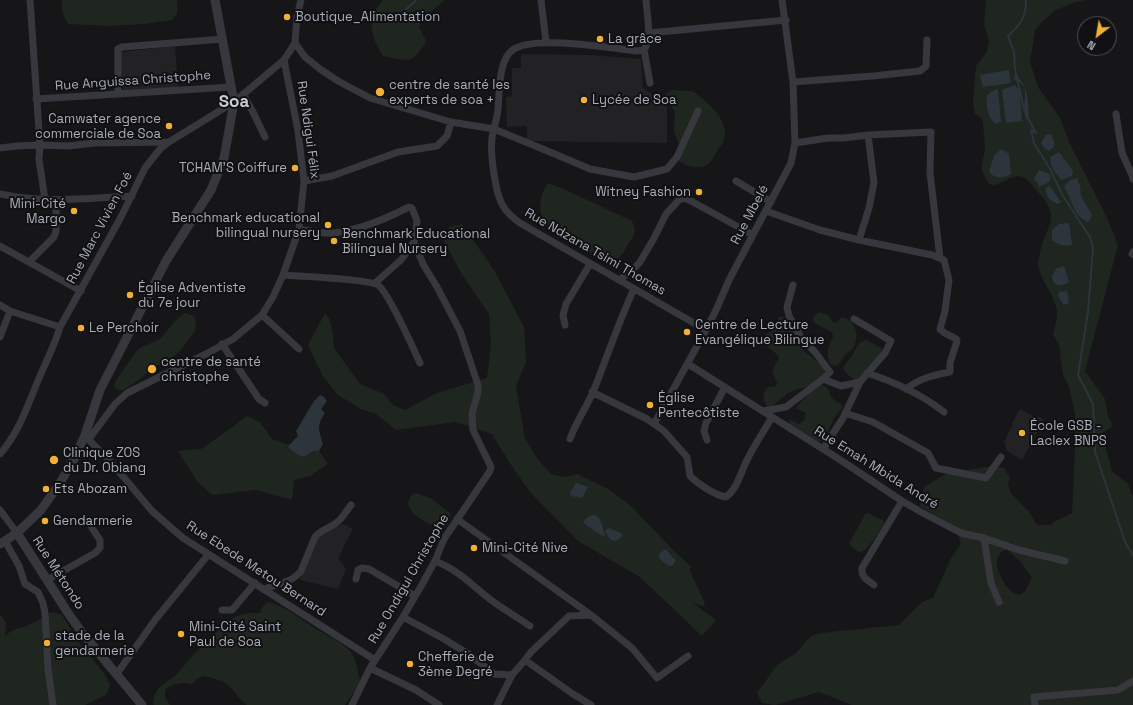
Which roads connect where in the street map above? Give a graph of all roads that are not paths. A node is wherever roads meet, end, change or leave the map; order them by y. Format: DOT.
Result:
graph roads {
  1 [pos="30,0"];
  2 [pos="215,0"];
  3 [pos="301,0"];
  4 [pos="541,0"];
  5 [pos="646,0"];
  6 [pos="782,0"];
  7 [pos="786,20"];
  8 [pos="648,33"];
  9 [pos="222,39"];
  10 [pos="927,40"];
  11 [pos="546,42"];
  12 [pos="295,43"];
  13 [pos="644,50"];
  14 [pos="284,60"];
  15 [pos="793,82"];
  16 [pos="650,83"];
  17 [pos="231,87"];
  18 [pos="118,94"];
  19 [pos="243,94"];
  20 [pos="36,99"];
  21 [pos="234,102"];
  22 [pos="698,111"];
  23 [pos="1116,114"];
  24 [pos="451,122"];
  25 [pos="494,130"];
  26 [pos="868,135"];
  27 [pos="265,137"];
  28 [pos="168,142"];
  29 [pos="795,143"];
  30 [pos="40,145"];
  31 [pos="0,148"];
  32 [pos="1133,179"];
  33 [pos="304,181"];
  34 [pos="736,181"];
  35 [pos="0,194"];
  36 [pos="132,196"];
  37 [pos="45,200"];
  38 [pos="56,200"];
  39 [pos="771,202"];
  40 [pos="766,211"];
  41 [pos="299,229"];
  42 [pos="753,235"];
  43 [pos="859,240"];
  44 [pos="414,242"];
  45 [pos="0,246"];
  46 [pos="940,258"];
  47 [pos="29,262"];
  48 [pos="590,264"];
  49 [pos="283,275"];
  50 [pos="619,280"];
  51 [pos="375,283"];
  52 [pos="793,285"];
  53 [pos="634,289"];
  54 [pos="81,290"];
  55 [pos="0,305"];
  56 [pos="10,311"];
  57 [pos="262,315"];
  58 [pos="854,318"];
  59 [pos="565,325"];
  60 [pos="60,327"];
  61 [pos="706,330"];
  62 [pos="0,337"];
  63 [pos="222,344"];
  64 [pos="299,349"];
  65 [pos="420,363"];
  66 [pos="688,364"];
  67 [pos="867,373"];
  68 [pos="823,379"];
  69 [pos="860,382"];
  70 [pos="725,387"];
  71 [pos="906,389"];
  72 [pos="592,392"];
  73 [pos="265,403"];
  74 [pos="763,411"];
  75 [pos="944,412"];
  76 [pos="845,413"];
  77 [pos="772,417"];
  78 [pos="654,424"];
  79 [pos="87,437"];
  80 [pos="570,439"];
  81 [pos="707,440"];
  82 [pos="823,449"];
  83 [pos="0,454"];
  84 [pos="1001,457"];
  85 [pos="902,501"];
  86 [pos="350,505"];
  87 [pos="0,510"];
  88 [pos="457,519"];
  89 [pos="92,528"];
  90 [pos="17,533"];
  91 [pos="984,538"];
  92 [pos="3,542"];
  93 [pos="208,555"];
  94 [pos="435,561"];
  95 [pos="1065,561"];
  96 [pos="356,579"];
  97 [pos="47,580"];
  98 [pos="255,583"];
  99 [pos="874,585"];
  100 [pos="265,589"];
  101 [pos="415,596"];
  102 [pos="999,602"];
  103 [pos="222,610"];
  104 [pos="591,616"];
  105 [pos="403,617"];
  106 [pos="530,626"];
  107 [pos="688,656"];
  108 [pos="375,660"];
  109 [pos="525,660"];
  110 [pos="370,668"];
  111 [pos="116,675"];
  112 [pos="512,675"];
  113 [pos="1133,681"];
  114 [pos="52,705"];
  115 [pos="142,705"];
  116 [pos="352,705"];
  117 [pos="438,705"];
  118 [pos="497,705"];
  119 [pos="591,705"];
  120 [pos="1035,705"];
  1 -- 20 [label="street"];
  2 -- 9 [label="street"];
  3 -- 12 [label="street"];
  4 -- 11 [label="street"];
  5 -- 8 [label="street"];
  6 -- 7 [label="street, Rue Mbelé"];
  7 -- 8 [label="street"];
  7 -- 15 [label="street, Rue Mbelé"];
  8 -- 13 [label="street"];
  9 -- 17 [label="street"];
  9 -- 18 [label="street"];
  10 -- 15 [label="street"];
  11 -- 13 [label="street, Rue Ndzana Tsimi Thomas"];
  11 -- 25 [label="street, Rue Ndzana Tsimi Thomas"];
  12 -- 14 [label="street, Rue Marc Vivien Foé"];
  12 -- 24 [label="street"];
  13 -- 16 [label="street"];
  14 -- 19 [label="street, Rue Marc Vivien Foé"];
  14 -- 33 [label="street, Rue Ndigui Félix"];
  15 -- 29 [label="street, Rue Mbelé"];
  17 -- 18 [label="street, Rue Anguissa Christophe"];
  17 -- 21 [label="street"];
  18 -- 20 [label="street, Rue Anguissa Christophe"];
  19 -- 21 [label="street, Rue Marc Vivien Foé"];
  19 -- 27 [label="street"];
  20 -- 30 [label="street"];
  21 -- 28 [label="street, Rue Marc Vivien Foé"];
  21 -- 79 [label="street"];
  22 -- 25 [label="street"];
  23 -- 32 [label="street"];
  24 -- 25 [label="street"];
  24 -- 33 [label="street"];
  25 -- 48 [label="street, Rue Ndzana Tsimi Thomas"];
  26 -- 29 [label="street"];
  26 -- 43 [label="street"];
  26 -- 46 [label="street"];
  28 -- 30 [label="street"];
  28 -- 36 [label="street, Rue Marc Vivien Foé"];
  29 -- 39 [label="street, Rue Mbelé"];
  30 -- 31 [label="street"];
  30 -- 37 [label="street"];
  33 -- 41 [label="street, Rue Ndigui Félix"];
  34 -- 39 [label="street"];
  35 -- 37 [label="street"];
  36 -- 38 [label="street"];
  36 -- 54 [label="street, Rue Marc Vivien Foé"];
  37 -- 38 [label="street"];
  38 -- 47 [label="street"];
  39 -- 40 [label="street, Rue Mbelé"];
  40 -- 42 [label="street, Rue Mbelé"];
  40 -- 43 [label="street"];
  41 -- 44 [label="street"];
  41 -- 49 [label="street, Rue Ndigui Félix"];
  42 -- 50 [label="street"];
  42 -- 61 [label="street, Rue Mbelé"];
  43 -- 46 [label="street"];
  44 -- 51 [label="street"];
  44 -- 88 [label="street, Rue Ondigui Christophe"];
  45 -- 47 [label="street"];
  46 -- 71 [label="street"];
  47 -- 54 [label="street"];
  48 -- 50 [label="street, Rue Ndzana Tsimi Thomas"];
  48 -- 59 [label="street"];
  49 -- 51 [label="street"];
  49 -- 57 [label="street, Rue Ndigui Félix"];
  50 -- 53 [label="street, Rue Ndzana Tsimi Thomas"];
  51 -- 65 [label="street"];
  52 -- 68 [label="street"];
  53 -- 61 [label="street, Rue Ndzana Tsimi Thomas"];
  53 -- 72 [label="street"];
  54 -- 60 [label="street, Rue Marc Vivien Foé"];
  55 -- 56 [label="street"];
  56 -- 60 [label="street"];
  56 -- 62 [label="street"];
  57 -- 63 [label="street, Rue Ndigui Félix"];
  57 -- 64 [label="street"];
  58 -- 67 [label="street"];
  60 -- 83 [label="street, Rue Marc Vivien Foé"];
  61 -- 66 [label="street, Rue Mbelé"];
  63 -- 73 [label="street"];
  63 -- 79 [label="street, Rue Ndigui Félix"];
  66 -- 70 [label="street, Rue Emah Mbida André"];
  66 -- 78 [label="street, Rue Mbelé"];
  67 -- 69 [label="street"];
  67 -- 71 [label="street"];
  68 -- 69 [label="street"];
  68 -- 74 [label="street"];
  69 -- 76 [label="street"];
  70 -- 74 [label="street, Rue Emah Mbida André"];
  70 -- 81 [label="street"];
  71 -- 75 [label="street"];
  72 -- 78 [label="street"];
  72 -- 80 [label="street"];
  74 -- 77 [label="street, Rue Emah Mbida André"];
  76 -- 82 [label="street"];
  76 -- 84 [label="street"];
  77 -- 78 [label="street"];
  77 -- 82 [label="street, Rue Emah Mbida André"];
  79 -- 90 [label="street"];
  79 -- 93 [label="street, Rue Ebede Metou Bernard"];
  82 -- 85 [label="street, Rue Emah Mbida André"];
  85 -- 91 [label="street, Rue Emah Mbida André"];
  85 -- 99 [label="street"];
  86 -- 100 [label="street"];
  87 -- 90 [label="street, Rue Métondo"];
  88 -- 94 [label="street, Rue Ondigui Christophe"];
  88 -- 104 [label="street"];
  89 -- 97 [label="street"];
  90 -- 92 [label="street"];
  90 -- 97 [label="street, Rue Métondo"];
  91 -- 95 [label="street, Rue Emah Mbida André"];
  91 -- 102 [label="street"];
  92 -- 114 [label="street"];
  93 -- 98 [label="street, Rue Ebede Metou Bernard"];
  93 -- 111 [label="street"];
  94 -- 101 [label="street, Rue Ondigui Christophe"];
  94 -- 106 [label="street"];
  96 -- 101 [label="street"];
  97 -- 111 [label="street, Rue Métondo"];
  98 -- 100 [label="street, Rue Ebede Metou Bernard"];
  98 -- 103 [label="street"];
  100 -- 108 [label="street, Rue Ebede Metou Bernard"];
  101 -- 105 [label="street, Rue Ondigui Christophe"];
  104 -- 107 [label="street"];
  104 -- 109 [label="street"];
  105 -- 108 [label="street, Rue Ondigui Christophe"];
  105 -- 112 [label="street"];
  108 -- 110 [label="street, Rue Ondigui Christophe"];
  109 -- 112 [label="street"];
  109 -- 119 [label="street"];
  110 -- 116 [label="street, Rue Ondigui Christophe"];
  110 -- 117 [label="street"];
  111 -- 115 [label="street, Rue Métondo"];
  112 -- 118 [label="street"];
  113 -- 120 [label="street"];
}
